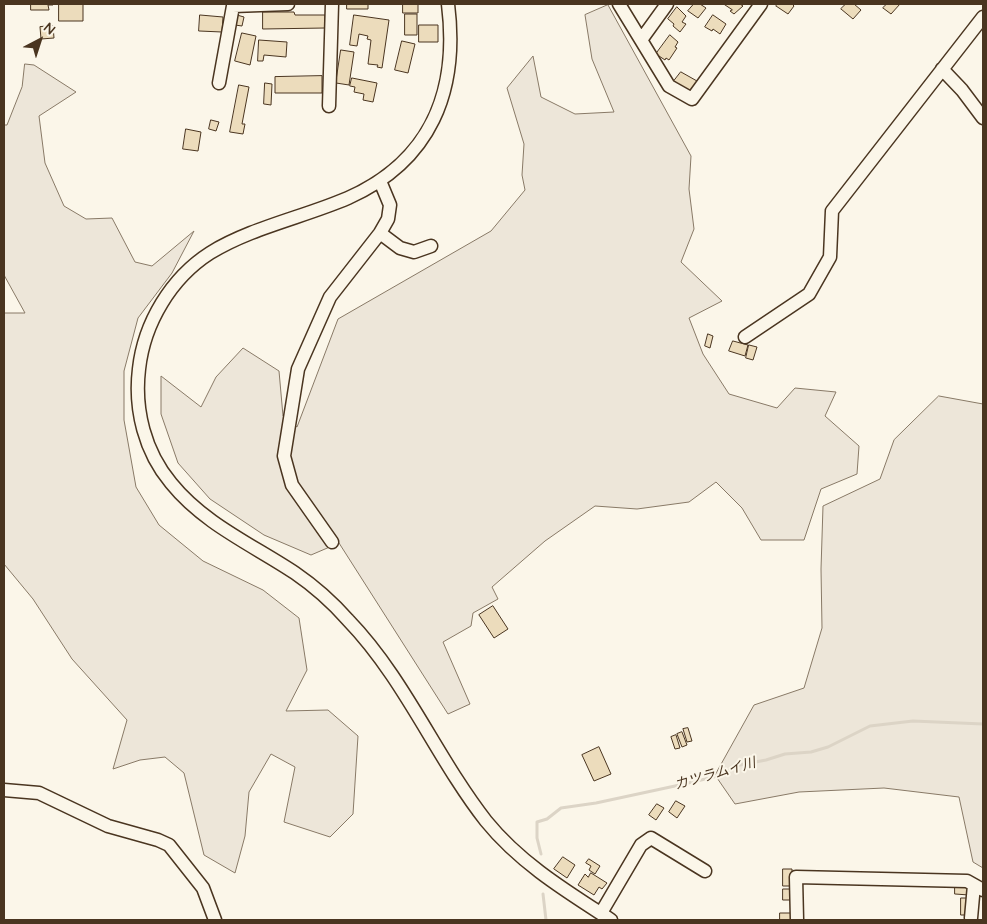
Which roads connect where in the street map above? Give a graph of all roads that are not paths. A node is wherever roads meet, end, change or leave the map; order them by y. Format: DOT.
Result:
graph roads {
  1 [pos="288,4"];
  2 [pos="332,4"];
  3 [pos="448,4"];
  4 [pos="619,4"];
  5 [pos="667,4"];
  6 [pos="761,4"];
  7 [pos="983,17"];
  8 [pos="641,40"];
  9 [pos="942,69"];
  10 [pos="219,83"];
  11 [pos="329,106"];
  12 [pos="983,118"];
  13 [pos="380,181"];
  14 [pos="380,233"];
  15 [pos="431,246"];
  16 [pos="746,336"];
  17 [pos="332,542"];
  18 [pos="4,790"];
  19 [pos="705,871"];
  20 [pos="979,887"];
  21 [pos="606,917"];
  22 [pos="971,918"];
  23 [pos="215,920"];
  24 [pos="797,920"];
  1 -- 10 [label="street"];
  2 -- 11 [label="street"];
  3 -- 13 [label="street"];
  4 -- 8 [label="street"];
  5 -- 8 [label="street"];
  6 -- 8 [label="street"];
  7 -- 9 [label="street"];
  9 -- 12 [label="street"];
  9 -- 16 [label="street"];
  13 -- 14 [label="street"];
  13 -- 21 [label="street"];
  14 -- 15 [label="street"];
  14 -- 17 [label="street"];
  18 -- 23 [label="street"];
  19 -- 21 [label="street"];
  20 -- 22 [label="street"];
  20 -- 24 [label="street"];
}
